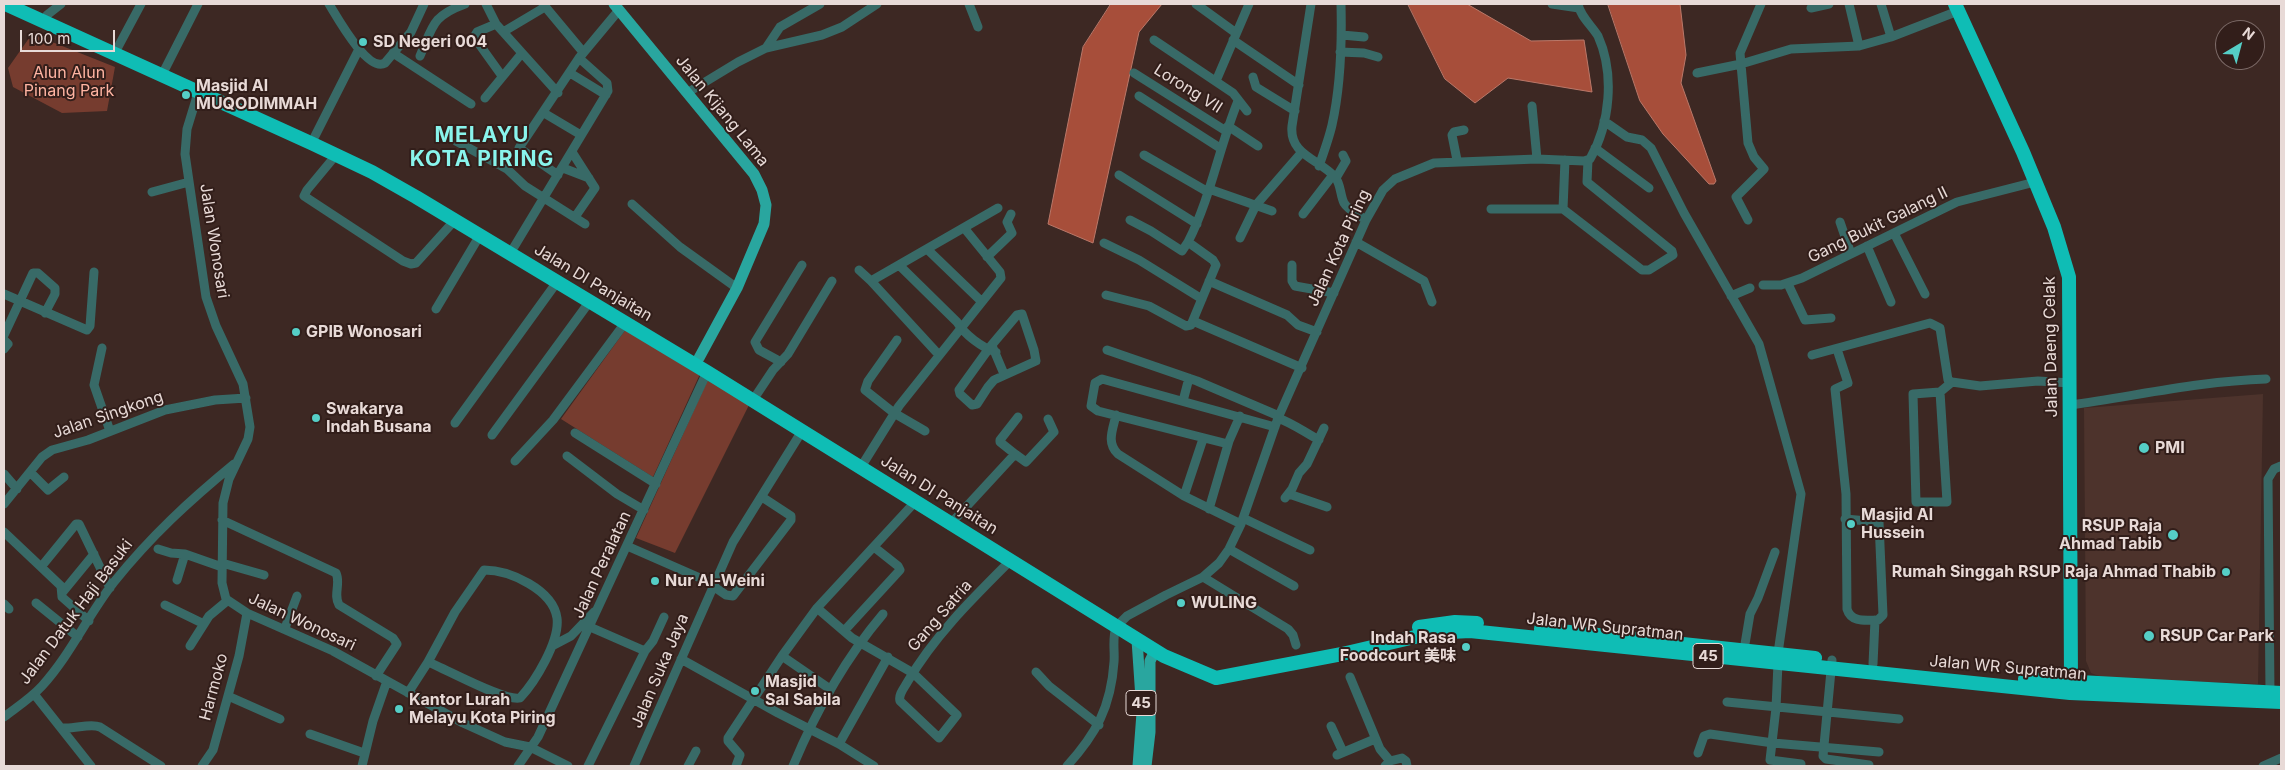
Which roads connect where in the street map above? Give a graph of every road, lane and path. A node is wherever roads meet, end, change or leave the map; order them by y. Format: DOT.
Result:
graph roads {
  1 [pos="6,4"];
  2 [pos="22,4"];
  3 [pos="61,4"];
  4 [pos="141,4"];
  5 [pos="198,4"];
  6 [pos="328,4"];
  7 [pos="424,4"];
  8 [pos="465,4"];
  9 [pos="486,4"];
  10 [pos="820,4"];
  11 [pos="877,4"];
  12 [pos="968,4"];
  13 [pos="1196,4"];
  14 [pos="1249,4"];
  15 [pos="1311,4"];
  16 [pos="1341,4"];
  17 [pos="1552,4"];
  18 [pos="1761,4"];
  19 [pos="1829,4"];
  20 [pos="1849,4"];
  21 [pos="1881,4"];
  22 [pos="544,5"];
  23 [pos="1578,6"];
  24 [pos="617,7"];
  25 [pos="1957,7"];
  26 [pos="1811,8"];
  27 [pos="47,15"];
  28 [pos="496,24"];
  29 [pos="978,27"];
  30 [pos="503,32"];
  31 [pos="1342,35"];
  32 [pos="1235,37"];
  33 [pos="1364,37"];
  34 [pos="1891,37"];
  35 [pos="1154,40"];
  36 [pos="1859,46"];
  37 [pos="118,47"];
  38 [pos="766,48"];
  39 [pos="359,50"];
  40 [pos="1340,52"];
  41 [pos="393,53"];
  42 [pos="522,53"];
  43 [pos="581,55"];
  44 [pos="420,56"];
  45 [pos="1378,57"];
  46 [pos="1740,64"];
  47 [pos="165,68"];
  48 [pos="570,73"];
  49 [pos="1697,73"];
  50 [pos="1134,74"];
  51 [pos="502,76"];
  52 [pos="1253,76"];
  53 [pos="1216,81"];
  54 [pos="1299,85"];
  55 [pos="558,92"];
  56 [pos="198,93"];
  57 [pos="687,93"];
  58 [pos="606,95"];
  59 [pos="1139,96"];
  60 [pos="485,98"];
  61 [pos="1238,100"];
  62 [pos="471,104"];
  63 [pos="1532,106"];
  64 [pos="1295,110"];
  65 [pos="1247,111"];
  66 [pos="544,112"];
  67 [pos="1604,121"];
  68 [pos="1227,128"];
  69 [pos="1464,130"];
  70 [pos="581,135"];
  71 [pos="315,136"];
  72 [pos="456,140"];
  73 [pos="1258,146"];
  74 [pos="1220,148"];
  75 [pos="1595,148"];
  76 [pos="572,152"];
  77 [pos="1302,152"];
  78 [pos="336,155"];
  79 [pos="1144,155"];
  80 [pos="1343,155"];
  81 [pos="1538,159"];
  82 [pos="1457,160"];
  83 [pos="1565,160"];
  84 [pos="1588,160"];
  85 [pos="1319,166"];
  86 [pos="561,171"];
  87 [pos="1119,175"];
  88 [pos="1334,177"];
  89 [pos="589,178"];
  90 [pos="189,182"];
  91 [pos="2035,182"];
  92 [pos="1649,188"];
  93 [pos="1208,190"];
  94 [pos="152,192"];
  95 [pos="544,198"];
  96 [pos="632,204"];
  97 [pos="1256,205"];
  98 [pos="998,208"];
  99 [pos="1491,209"];
  100 [pos="1563,209"];
  101 [pos="1272,211"];
  102 [pos="1011,214"];
  103 [pos="1303,214"];
  104 [pos="575,217"];
  105 [pos="454,220"];
  106 [pos="1130,220"];
  107 [pos="1366,220"];
  108 [pos="1748,220"];
  109 [pos="1840,222"];
  110 [pos="586,224"];
  111 [pos="1197,224"];
  112 [pos="965,229"];
  113 [pos="482,232"];
  114 [pos="1894,233"];
  115 [pos="1240,238"];
  116 [pos="1188,242"];
  117 [pos="1356,242"];
  118 [pos="1104,243"];
  119 [pos="1867,246"];
  120 [pos="514,247"];
  121 [pos="928,250"];
  122 [pos="1851,254"];
  123 [pos="987,257"];
  124 [pos="802,265"];
  125 [pos="1292,265"];
  126 [pos="900,266"];
  127 [pos="859,270"];
  128 [pos="94,272"];
  129 [pos="832,281"];
  130 [pos="872,281"];
  131 [pos="1209,281"];
  132 [pos="557,282"];
  133 [pos="1788,284"];
  134 [pos="1763,286"];
  135 [pos="737,288"];
  136 [pos="1750,288"];
  137 [pos="1334,293"];
  138 [pos="4,294"];
  139 [pos="1925,294"];
  140 [pos="1106,295"];
  141 [pos="1731,296"];
  142 [pos="1202,299"];
  143 [pos="20,301"];
  144 [pos="590,301"];
  145 [pos="981,302"];
  146 [pos="1432,302"];
  147 [pos="1891,302"];
  148 [pos="436,309"];
  149 [pos="45,313"];
  150 [pos="1831,318"];
  151 [pos="1193,321"];
  152 [pos="625,323"];
  153 [pos="961,324"];
  154 [pos="1317,332"];
  155 [pos="4,335"];
  156 [pos="4,340"];
  157 [pos="897,340"];
  158 [pos="102,348"];
  159 [pos="4,349"];
  160 [pos="992,349"];
  161 [pos="1837,349"];
  162 [pos="1107,350"];
  163 [pos="939,355"];
  164 [pos="1812,355"];
  165 [pos="699,358"];
  166 [pos="781,362"];
  167 [pos="1302,368"];
  168 [pos="707,372"];
  169 [pos="1004,374"];
  170 [pos="1189,378"];
  171 [pos="2266,379"];
  172 [pos="1952,382"];
  173 [pos="2071,383"];
  174 [pos="1940,392"];
  175 [pos="757,394"];
  176 [pos="246,398"];
  177 [pos="1183,401"];
  178 [pos="2070,405"];
  179 [pos="894,413"];
  180 [pos="1116,416"];
  181 [pos="1240,416"];
  182 [pos="1018,417"];
  183 [pos="1048,419"];
  184 [pos="1277,420"];
  185 [pos="455,423"];
  186 [pos="1324,428"];
  187 [pos="110,431"];
  188 [pos="802,431"];
  189 [pos="925,431"];
  190 [pos="575,433"];
  191 [pos="492,435"];
  192 [pos="1202,439"];
  193 [pos="1319,440"];
  194 [pos="1228,444"];
  195 [pos="1015,454"];
  196 [pos="567,456"];
  197 [pos="515,461"];
  198 [pos="236,463"];
  199 [pos="864,464"];
  200 [pos="2281,466"];
  201 [pos="30,472"];
  202 [pos="4,474"];
  203 [pos="64,478"];
  204 [pos="889,480"];
  205 [pos="656,484"];
  206 [pos="17,489"];
  207 [pos="1184,496"];
  208 [pos="762,497"];
  209 [pos="915,502"];
  210 [pos="4,504"];
  211 [pos="1327,507"];
  212 [pos="1210,509"];
  213 [pos="644,510"];
  214 [pos="956,519"];
  215 [pos="1846,519"];
  216 [pos="222,520"];
  217 [pos="1242,521"];
  218 [pos="4,532"];
  219 [pos="627,546"];
  220 [pos="874,547"];
  221 [pos="158,549"];
  222 [pos="1229,549"];
  223 [pos="1310,550"];
  224 [pos="1775,552"];
  225 [pos="94,554"];
  226 [pos="185,554"];
  227 [pos="1010,561"];
  228 [pos="222,565"];
  229 [pos="41,567"];
  230 [pos="264,575"];
  231 [pos="1203,577"];
  232 [pos="176,580"];
  233 [pos="710,584"];
  234 [pos="1294,586"];
  235 [pos="110,588"];
  236 [pos="62,592"];
  237 [pos="297,596"];
  238 [pos="228,601"];
  239 [pos="36,603"];
  240 [pos="165,605"];
  241 [pos="600,605"];
  242 [pos="817,608"];
  243 [pos="248,613"];
  244 [pos="883,614"];
  245 [pos="664,617"];
  246 [pos="1875,620"];
  247 [pos="89,621"];
  248 [pos="204,624"];
  249 [pos="1116,626"];
  250 [pos="590,627"];
  251 [pos="285,628"];
  252 [pos="844,631"];
  253 [pos="78,637"];
  254 [pos="859,642"];
  255 [pos="1371,643"];
  256 [pos="1147,644"];
  257 [pos="1296,645"];
  258 [pos="190,646"];
  259 [pos="552,646"];
  260 [pos="1744,650"];
  261 [pos="645,651"];
  262 [pos="782,656"];
  263 [pos="888,657"];
  264 [pos="1778,658"];
  265 [pos="681,659"];
  266 [pos="428,662"];
  267 [pos="1832,664"];
  268 [pos="1873,664"];
  269 [pos="1036,672"];
  270 [pos="913,673"];
  271 [pos="376,676"];
  272 [pos="1350,677"];
  273 [pos="386,681"];
  274 [pos="2071,682"];
  275 [pos="830,689"];
  276 [pos="2276,692"];
  277 [pos="408,693"];
  278 [pos="34,694"];
  279 [pos="228,696"];
  280 [pos="754,700"];
  281 [pos="1727,702"];
  282 [pos="2281,702"];
  283 [pos="1776,708"];
  284 [pos="1829,712"];
  285 [pos="4,717"];
  286 [pos="280,719"];
  287 [pos="1899,719"];
  288 [pos="1099,724"];
  289 [pos="1331,726"];
  290 [pos="63,728"];
  291 [pos="809,728"];
  292 [pos="310,734"];
  293 [pos="1375,739"];
  294 [pos="1773,742"];
  295 [pos="839,744"];
  296 [pos="530,747"];
  297 [pos="1825,748"];
  298 [pos="696,751"];
  299 [pos="1878,752"];
  300 [pos="364,753"];
  301 [pos="1698,753"];
  302 [pos="143,755"];
  303 [pos="2278,762"];
  304 [pos="1388,763"];
  305 [pos="1801,764"];
  306 [pos="1869,765"];
  307 [pos="91,766"];
  308 [pos="153,766"];
  309 [pos="160,766"];
  310 [pos="202,766"];
  311 [pos="362,766"];
  312 [pos="518,766"];
  313 [pos="568,766"];
  314 [pos="588,766"];
  315 [pos="634,766"];
  316 [pos="688,766"];
  317 [pos="736,766"];
  318 [pos="792,766"];
  319 [pos="874,766"];
  320 [pos="1067,766"];
  321 [pos="1138,766"];
  322 [pos="1146,766"];
  323 [pos="1407,766"];
  324 [pos="2263,766"];
  1 -- 56 [label="highway, Jalan DI Panjaitan"];
  2 -- 27 [label="highway, Jalan DI Panjaitan"];
  3 -- 27 [label="street"];
  4 -- 37 [label="street"];
  5 -- 47 [label="street"];
  6 -- 39 [label="street"];
  7 -- 41 [label="street"];
  8 -- 44 [label="street"];
  9 -- 28 [label="street"];
  10 -- 38 [label="street"];
  11 -- 38 [label="street"];
  12 -- 29 [label="street"];
  13 -- 32 [label="street"];
  14 -- 32 [label="street"];
  15 -- 54 [label="street"];
  16 -- 31 [label="street"];
  17 -- 23 [label="street"];
  18 -- 46 [label="street"];
  19 -- 26 [label="street"];
  20 -- 36 [label="street"];
  21 -- 34 [label="street"];
  22 -- 30 [label="street"];
  22 -- 43 [label="street"];
  23 -- 67 [label="street"];
  24 -- 43 [label="street"];
  24 -- 57 [label="main road, Jalan Kijang Lama"];
  25 -- 34 [label="street"];
  25 -- 91 [label="highway, Jalan Daeng Celak"];
  27 -- 37 [label="highway, Jalan DI Panjaitan"];
  28 -- 30 [label="street"];
  28 -- 51 [label="street"];
  30 -- 42 [label="street"];
  31 -- 33 [label="street"];
  31 -- 40 [label="street"];
  32 -- 53 [label="street"];
  32 -- 54 [label="street"];
  34 -- 36 [label="street"];
  35 -- 53 [label="street"];
  36 -- 46 [label="street"];
  37 -- 47 [label="highway, Jalan DI Panjaitan"];
  38 -- 57 [label="street"];
  39 -- 41 [label="street"];
  39 -- 71 [label="street"];
  40 -- 45 [label="street"];
  40 -- 85 [label="street"];
  41 -- 62 [label="street"];
  42 -- 51 [label="street"];
  42 -- 55 [label="street"];
  43 -- 48 [label="street"];
  43 -- 58 [label="street"];
  46 -- 49 [label="street"];
  46 -- 108 [label="street"];
  47 -- 71 [label="highway, Jalan DI Panjaitan"];
  48 -- 55 [label="street"];
  48 -- 58 [label="street"];
  50 -- 68 [label="street, Lorong VII"];
  51 -- 60 [label="street"];
  52 -- 64 [label="street"];
  53 -- 61 [label="street"];
  54 -- 64 [label="street"];
  55 -- 66 [label="street"];
  56 -- 78 [label="highway, Jalan DI Panjaitan"];
  56 -- 90 [label="street, Jalan Wonosari"];
  57 -- 135 [label="main road, Jalan Kijang Lama"];
  58 -- 70 [label="street"];
  59 -- 74 [label="street"];
  61 -- 65 [label="street"];
  61 -- 68 [label="street"];
  63 -- 81 [label="street"];
  64 -- 77 [label="street"];
  66 -- 70 [label="street"];
  66 -- 86 [label="street"];
  67 -- 75 [label="street"];
  67 -- 141 [label="street"];
  68 -- 73 [label="street, Lorong VII"];
  68 -- 74 [label="street"];
  69 -- 82 [label="street"];
  70 -- 76 [label="street"];
  71 -- 113 [label="highway, Jalan DI Panjaitan"];
  72 -- 95 [label="street"];
  74 -- 93 [label="street"];
  75 -- 84 [label="street"];
  75 -- 92 [label="street"];
  76 -- 86 [label="street"];
  76 -- 89 [label="street"];
  77 -- 85 [label="street"];
  77 -- 97 [label="street"];
  78 -- 105 [label="highway, Jalan DI Panjaitan"];
  78 -- 105 [label="street"];
  79 -- 93 [label="street"];
  80 -- 88 [label="street"];
  81 -- 82 [label="street, Jalan Kota Piring"];
  81 -- 83 [label="street, Jalan Kota Piring"];
  82 -- 107 [label="street, Jalan Kota Piring"];
  83 -- 84 [label="street, Jalan Kota Piring"];
  83 -- 100 [label="street"];
  84 -- 100 [label="street"];
  85 -- 88 [label="street"];
  86 -- 89 [label="street"];
  86 -- 95 [label="street"];
  87 -- 111 [label="street"];
  88 -- 103 [label="street"];
  88 -- 107 [label="street"];
  89 -- 104 [label="street"];
  90 -- 94 [label="street"];
  90 -- 176 [label="street, Jalan Wonosari"];
  91 -- 114 [label="street, Gang Bukit Galang II"];
  91 -- 173 [label="highway, Jalan Daeng Celak"];
  93 -- 97 [label="street"];
  93 -- 111 [label="street"];
  95 -- 104 [label="street"];
  95 -- 120 [label="street"];
  96 -- 135 [label="street"];
  97 -- 101 [label="street"];
  97 -- 115 [label="street"];
  98 -- 112 [label="street"];
  99 -- 100 [label="street"];
  102 -- 123 [label="street"];
  104 -- 110 [label="street"];
  105 -- 113 [label="highway, Jalan DI Panjaitan"];
  106 -- 116 [label="street"];
  107 -- 117 [label="street, Jalan Kota Piring"];
  109 -- 122 [label="street"];
  111 -- 116 [label="street"];
  112 -- 121 [label="street"];
  112 -- 123 [label="street"];
  113 -- 120 [label="highway, Jalan DI Panjaitan"];
  113 -- 132 [label="highway, Jalan DI Panjaitan"];
  113 -- 148 [label="street"];
  114 -- 119 [label="street, Gang Bukit Galang II"];
  114 -- 139 [label="street"];
  116 -- 131 [label="street"];
  117 -- 137 [label="street, Jalan Kota Piring"];
  117 -- 146 [label="street"];
  118 -- 142 [label="street"];
  119 -- 122 [label="street, Gang Bukit Galang II"];
  119 -- 147 [label="street"];
  120 -- 165 [label="highway, Jalan DI Panjaitan"];
  121 -- 126 [label="street"];
  121 -- 145 [label="street"];
  122 -- 133 [label="street, Gang Bukit Galang II"];
  123 -- 145 [label="street"];
  124 -- 166 [label="street"];
  125 -- 137 [label="street"];
  126 -- 130 [label="street"];
  126 -- 153 [label="street"];
  127 -- 130 [label="street"];
  128 -- 149 [label="street"];
  129 -- 166 [label="street"];
  130 -- 163 [label="street"];
  131 -- 142 [label="street"];
  131 -- 154 [label="street"];
  132 -- 144 [label="highway, Jalan DI Panjaitan"];
  132 -- 185 [label="street"];
  133 -- 134 [label="street, Gang Bukit Galang II"];
  133 -- 150 [label="street"];
  135 -- 165 [label="main road, Jalan Kijang Lama"];
  136 -- 141 [label="street"];
  137 -- 154 [label="street, Jalan Kota Piring"];
  138 -- 143 [label="street"];
  140 -- 151 [label="street"];
  141 -- 264 [label="street"];
  142 -- 151 [label="street"];
  143 -- 149 [label="street"];
  143 -- 149 [label="street"];
  143 -- 155 [label="street"];
  144 -- 152 [label="highway, Jalan DI Panjaitan"];
  144 -- 191 [label="street"];
  145 -- 153 [label="street"];
  151 -- 167 [label="street"];
  152 -- 168 [label="highway, Jalan DI Panjaitan"];
  152 -- 197 [label="street"];
  153 -- 160 [label="street"];
  153 -- 163 [label="street"];
  154 -- 167 [label="street, Jalan Kota Piring"];
  156 -- 159 [label="street"];
  157 -- 179 [label="street"];
  158 -- 187 [label="street"];
  160 -- 169 [label="street"];
  160 -- 169 [label="street"];
  160 -- 169 [label="street"];
  161 -- 164 [label="street"];
  161 -- 172 [label="street"];
  161 -- 215 [label="street"];
  162 -- 170 [label="street"];
  163 -- 179 [label="street"];
  165 -- 175 [label="highway, Jalan DI Panjaitan"];
  166 -- 175 [label="street"];
  167 -- 184 [label="street, Jalan Kota Piring"];
  168 -- 188 [label="highway, Jalan DI Panjaitan"];
  168 -- 205 [label="street, Jalan Peralatan"];
  170 -- 177 [label="street"];
  170 -- 184 [label="street"];
  171 -- 178 [label="street"];
  172 -- 173 [label="street"];
  172 -- 174 [label="street"];
  173 -- 178 [label="highway, Jalan Daeng Celak"];
  174 -- 174 [label="street"];
  175 -- 199 [label="highway, Jalan DI Panjaitan"];
  176 -- 187 [label="street, Jalan Singkong"];
  176 -- 198 [label="street, Jalan Wonosari"];
  177 -- 180 [label="street"];
  177 -- 181 [label="street"];
  178 -- 274 [label="highway, Jalan Daeng Celak"];
  179 -- 189 [label="street"];
  179 -- 199 [label="street"];
  180 -- 192 [label="street"];
  180 -- 207 [label="street"];
  181 -- 184 [label="street"];
  181 -- 194 [label="street"];
  182 -- 195 [label="street"];
  183 -- 195 [label="street"];
  184 -- 193 [label="street"];
  184 -- 217 [label="street, Jalan Kota Piring"];
  186 -- 193 [label="street"];
  187 -- 201 [label="street, Jalan Singkong"];
  188 -- 199 [label="highway, Jalan DI Panjaitan"];
  188 -- 208 [label="street, Jalan Suka Jaya"];
  190 -- 205 [label="street"];
  192 -- 194 [label="street"];
  192 -- 207 [label="street"];
  193 -- 211 [label="street"];
  194 -- 212 [label="street"];
  195 -- 214 [label="street"];
  196 -- 213 [label="street"];
  198 -- 216 [label="street, Jalan Wonosari"];
  198 -- 235 [label="street, Jalan Datuk Haji Basuki"];
  199 -- 204 [label="highway, Jalan DI Panjaitan"];
  200 -- 276 [label="street"];
  201 -- 203 [label="street"];
  201 -- 206 [label="street, Jalan Singkong"];
  202 -- 206 [label="street"];
  204 -- 209 [label="highway, Jalan DI Panjaitan"];
  204 -- 214 [label="highway, Jalan DI Panjaitan"];
  205 -- 213 [label="street, Jalan Peralatan"];
  206 -- 210 [label="street, Jalan Singkong"];
  207 -- 212 [label="street"];
  208 -- 233 [label="street, Jalan Suka Jaya"];
  208 -- 233 [label="street"];
  209 -- 220 [label="street"];
  209 -- 227 [label="highway, Jalan DI Panjaitan"];
  212 -- 217 [label="street"];
  213 -- 219 [label="street, Jalan Peralatan"];
  214 -- 249 [label="highway, Jalan DI Panjaitan"];
  215 -- 246 [label="street"];
  215 -- 246 [label="street"];
  216 -- 228 [label="street, Jalan Wonosari"];
  216 -- 271 [label="street"];
  217 -- 222 [label="street, Jalan Kota Piring"];
  217 -- 223 [label="street"];
  218 -- 229 [label="street"];
  219 -- 233 [label="street"];
  219 -- 241 [label="street, Jalan Peralatan"];
  220 -- 242 [label="street"];
  220 -- 252 [label="street"];
  221 -- 226 [label="street"];
  222 -- 231 [label="street, Jalan Kota Piring"];
  222 -- 234 [label="street"];
  224 -- 260 [label="street"];
  225 -- 229 [label="street"];
  225 -- 235 [label="street"];
  225 -- 236 [label="street"];
  226 -- 228 [label="street"];
  226 -- 232 [label="street"];
  227 -- 249 [label="highway, Jalan DI Panjaitan"];
  227 -- 270 [label="street, Gang Satria"];
  228 -- 230 [label="street"];
  228 -- 238 [label="street, Jalan Wonosari"];
  229 -- 236 [label="street"];
  231 -- 249 [label="street, Jalan Kota Piring"];
  231 -- 257 [label="street"];
  233 -- 265 [label="street, Jalan Suka Jaya"];
  235 -- 247 [label="street, Jalan Datuk Haji Basuki"];
  236 -- 247 [label="street"];
  237 -- 251 [label="street"];
  238 -- 243 [label="street, Jalan Wonosari"];
  238 -- 248 [label="street"];
  239 -- 253 [label="street"];
  240 -- 248 [label="street"];
  241 -- 250 [label="street, Jalan Peralatan"];
  241 -- 259 [label="street"];
  242 -- 252 [label="street"];
  242 -- 262 [label="street"];
  243 -- 251 [label="street, Jalan Wonosari"];
  243 -- 279 [label="street, Harmoko"];
  244 -- 254 [label="street"];
  245 -- 261 [label="street"];
  246 -- 268 [label="street"];
  247 -- 253 [label="street, Jalan Datuk Haji Basuki"];
  248 -- 258 [label="street"];
  249 -- 256 [label="highway, Jalan DI Panjaitan"];
  249 -- 288 [label="street"];
  250 -- 261 [label="street"];
  250 -- 296 [label="street, Jalan Peralatan"];
  251 -- 271 [label="street, Jalan Wonosari"];
  252 -- 254 [label="street"];
  253 -- 278 [label="street, Jalan Datuk Haji Basuki"];
  254 -- 263 [label="street"];
  254 -- 275 [label="street"];
  255 -- 256 [label="highway, Jalan WR Supratman / 45"];
  255 -- 260 [label="highway, Jalan WR Supratman / 45"];
  255 -- 264 [label="highway, Jalan WR Supratman / 45"];
  256 -- 321 [label="main road, 45"];
  256 -- 322 [label="main road, 45"];
  259 -- 266 [label="street"];
  259 -- 266 [label="street"];
  260 -- 264 [label="highway, Jalan WR Supratman / 45"];
  261 -- 314 [label="street"];
  262 -- 275 [label="street"];
  262 -- 280 [label="street"];
  263 -- 270 [label="street"];
  263 -- 295 [label="street"];
  264 -- 267 [label="highway, Jalan WR Supratman / 45"];
  264 -- 283 [label="street"];
  265 -- 280 [label="street"];
  265 -- 315 [label="street, Jalan Suka Jaya"];
  266 -- 277 [label="street"];
  267 -- 268 [label="highway, Jalan WR Supratman / 45"];
  267 -- 282 [label="highway, Jalan WR Supratman / 45"];
  267 -- 284 [label="street"];
  268 -- 274 [label="highway, Jalan WR Supratman / 45"];
  269 -- 288 [label="street"];
  270 -- 270 [label="street, Gang Satria"];
  271 -- 273 [label="street, Jalan Wonosari"];
  272 -- 293 [label="street"];
  273 -- 277 [label="street, Jalan Wonosari"];
  273 -- 300 [label="street"];
  274 -- 276 [label="highway, Jalan WR Supratman / 45"];
  275 -- 291 [label="street"];
  277 -- 296 [label="street, Jalan Wonosari"];
  278 -- 285 [label="street, Jalan Datuk Haji Basuki"];
  278 -- 290 [label="street"];
  279 -- 286 [label="street"];
  279 -- 310 [label="street, Harmoko"];
  280 -- 291 [label="street"];
  280 -- 317 [label="street"];
  281 -- 283 [label="street"];
  283 -- 284 [label="street"];
  283 -- 294 [label="street"];
  284 -- 287 [label="street"];
  284 -- 297 [label="street"];
  288 -- 320 [label="street"];
  289 -- 293 [label="street"];
  290 -- 302 [label="street"];
  290 -- 307 [label="street"];
  291 -- 295 [label="street"];
  291 -- 318 [label="street"];
  292 -- 300 [label="street"];
  293 -- 304 [label="street"];
  294 -- 297 [label="street"];
  294 -- 301 [label="street"];
  294 -- 305 [label="street"];
  295 -- 319 [label="street"];
  296 -- 312 [label="street, Jalan Peralatan"];
  296 -- 313 [label="street, Jalan Wonosari"];
  297 -- 299 [label="street"];
  297 -- 306 [label="street"];
  298 -- 316 [label="street"];
  300 -- 311 [label="street"];
  302 -- 308 [label="street"];
  302 -- 309 [label="street"];
  303 -- 324 [label="street"];
  304 -- 323 [label="street"];
}
